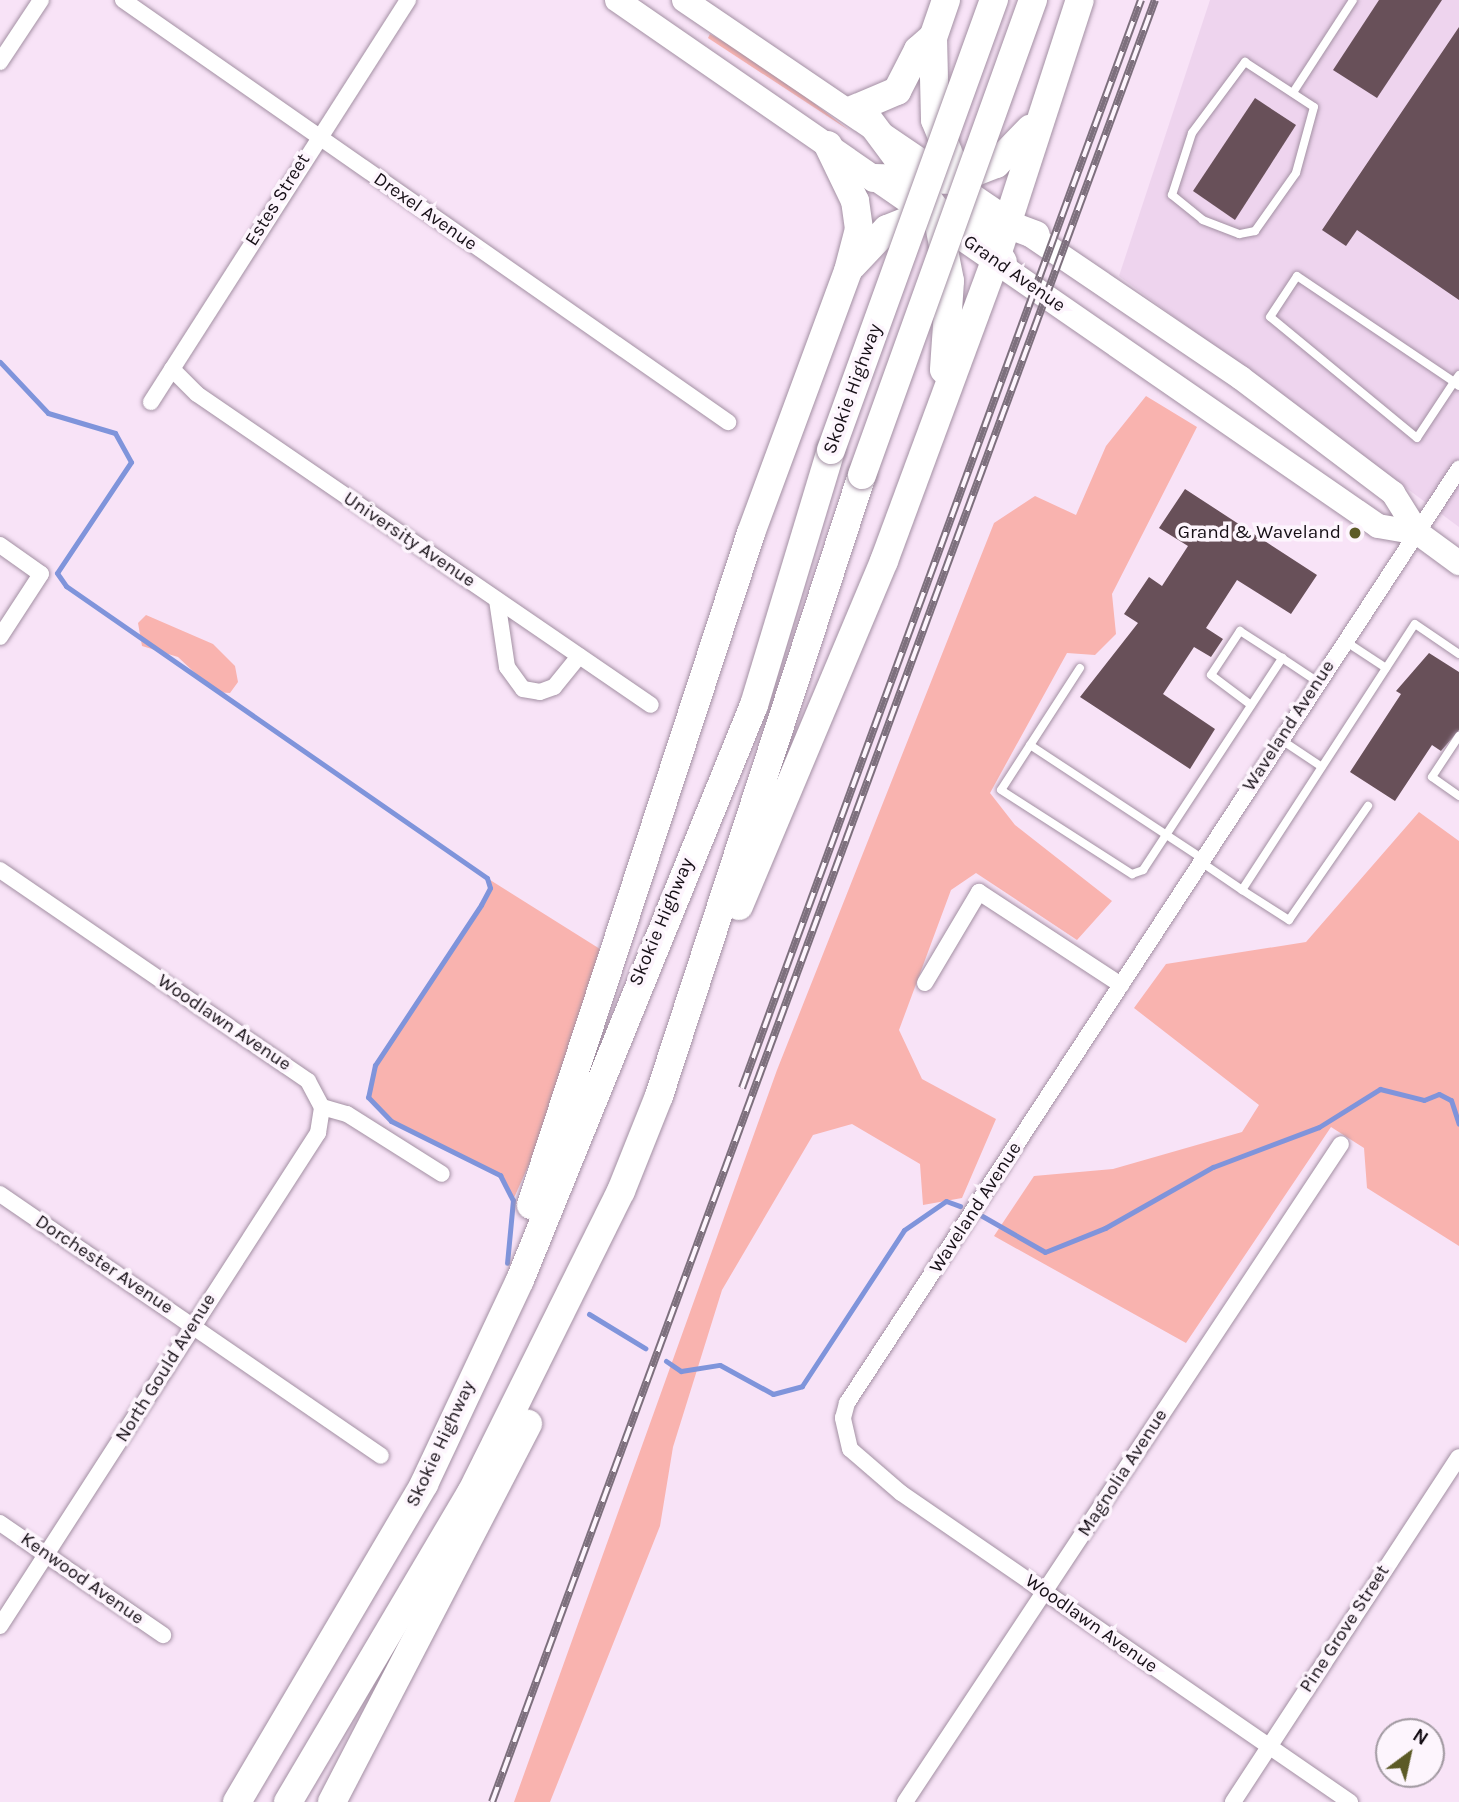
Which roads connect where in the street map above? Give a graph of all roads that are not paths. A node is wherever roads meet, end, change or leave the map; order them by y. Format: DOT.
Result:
graph roads {
  1 [pos="41,0"];
  2 [pos="123,0"];
  3 [pos="408,0"];
  4 [pos="617,0"];
  5 [pos="684,0"];
  6 [pos="946,0"];
  7 [pos="994,0"];
  8 [pos="1033,0"];
  9 [pos="1080,0"];
  10 [pos="1353,0"];
  11 [pos="933,37"];
  12 [pos="0,62"];
  13 [pos="1294,91"];
  14 [pos="861,115"];
  15 [pos="1036,122"];
  16 [pos="316,138"];
  17 [pos="828,145"];
  18 [pos="874,178"];
  19 [pos="959,181"];
  20 [pos="920,182"];
  21 [pos="974,213"];
  22 [pos="933,215"];
  23 [pos="1008,219"];
  24 [pos="1036,235"];
  25 [pos="1000,262"];
  26 [pos="848,271"];
  27 [pos="172,369"];
  28 [pos="1457,381"];
  29 [pos="943,400"];
  30 [pos="151,402"];
  31 [pos="728,422"];
  32 [pos="1459,469"];
  33 [pos="1418,533"];
  34 [pos="0,545"];
  35 [pos="1459,563"];
  36 [pos="497,600"];
  37 [pos="0,637"];
  38 [pos="1345,641"];
  39 [pos="1459,654"];
  40 [pos="579,656"];
  41 [pos="1282,658"];
  42 [pos="1080,668"];
  43 [pos="1386,668"];
  44 [pos="1318,682"];
  45 [pos="651,705"];
  46 [pos="1251,705"];
  47 [pos="1459,736"];
  48 [pos="1280,740"];
  49 [pos="1030,745"];
  50 [pos="1322,767"];
  51 [pos="1459,796"];
  52 [pos="1368,806"];
  53 [pos="1165,836"];
  54 [pos="1202,861"];
  55 [pos="0,870"];
  56 [pos="1242,890"];
  57 [pos="925,983"];
  58 [pos="1121,985"];
  59 [pos="659,1096"];
  60 [pos="322,1107"];
  61 [pos="1341,1144"];
  62 [pos="442,1174"];
  63 [pos="621,1191"];
  64 [pos="0,1194"];
  65 [pos="192,1325"];
  66 [pos="457,1411"];
  67 [pos="844,1435"];
  68 [pos="381,1456"];
  69 [pos="1459,1457"];
  70 [pos="0,1523"];
  71 [pos="47,1553"];
  72 [pos="1045,1592"];
  73 [pos="0,1626"];
  74 [pos="163,1635"];
  75 [pos="1269,1746"];
  76 [pos="237,1802"];
  77 [pos="288,1802"];
  78 [pos="332,1802"];
  79 [pos="905,1802"];
  80 [pos="1233,1802"];
  81 [pos="1350,1802"];
  1 -- 12 [label="street"];
  2 -- 16 [label="street, Drexel Avenue"];
  3 -- 16 [label="street, Estes Street"];
  4 -- 17 [label="main road, Grand Avenue"];
  5 -- 14 [label="main road"];
  6 -- 11 [label="highway"];
  7 -- 66 [label="highway, Skokie Highway, bridge"];
  8 -- 59 [label="highway, Skokie Highway, bridge"];
  9 -- 15 [label="highway"];
  10 -- 13 [label="lane"];
  11 -- 14 [label="highway"];
  11 -- 19 [label="highway"];
  13 -- 13 [label="lane"];
  14 -- 19 [label="main road"];
  14 -- 20 [label="highway"];
  15 -- 19 [label="highway"];
  15 -- 23 [label="highway"];
  16 -- 27 [label="street, Estes Street"];
  16 -- 31 [label="street, Drexel Avenue"];
  17 -- 18 [label="main road, Grand Avenue"];
  17 -- 26 [label="highway"];
  18 -- 20 [label="highway"];
  18 -- 22 [label="main road, Grand Avenue"];
  19 -- 20 [label="highway"];
  19 -- 21 [label="highway"];
  19 -- 23 [label="main road"];
  20 -- 22 [label="highway"];
  21 -- 22 [label="highway"];
  21 -- 23 [label="highway"];
  21 -- 25 [label="highway"];
  22 -- 25 [label="main road, Grand Avenue"];
  22 -- 26 [label="highway"];
  22 -- 29 [label="highway"];
  23 -- 24 [label="highway"];
  23 -- 25 [label="highway"];
  24 -- 33 [label="main road, Grand Avenue"];
  25 -- 29 [label="highway"];
  25 -- 33 [label="main road, Grand Avenue"];
  26 -- 66 [label="highway"];
  27 -- 30 [label="street, Estes Street"];
  27 -- 36 [label="street, University Avenue"];
  28 -- 28 [label="lane"];
  29 -- 59 [label="highway"];
  32 -- 33 [label="street, Waveland Avenue"];
  33 -- 35 [label="main road, Grand Avenue"];
  33 -- 38 [label="street, Waveland Avenue"];
  34 -- 37 [label="street"];
  36 -- 40 [label="street, University Avenue"];
  36 -- 40 [label="street"];
  38 -- 43 [label="lane"];
  38 -- 44 [label="street, Waveland Avenue"];
  39 -- 43 [label="lane"];
  40 -- 45 [label="street, University Avenue"];
  41 -- 44 [label="lane"];
  41 -- 46 [label="lane"];
  41 -- 46 [label="lane"];
  42 -- 49 [label="lane"];
  43 -- 50 [label="lane"];
  44 -- 48 [label="street, Waveland Avenue"];
  46 -- 53 [label="lane"];
  47 -- 51 [label="lane"];
  48 -- 50 [label="lane"];
  48 -- 54 [label="street, Waveland Avenue"];
  49 -- 53 [label="lane"];
  49 -- 53 [label="lane"];
  50 -- 56 [label="lane"];
  52 -- 56 [label="lane"];
  53 -- 54 [label="lane"];
  54 -- 56 [label="lane"];
  54 -- 58 [label="street, Waveland Avenue"];
  55 -- 60 [label="street, Woodlawn Avenue"];
  57 -- 58 [label="street"];
  58 -- 67 [label="street, Waveland Avenue"];
  59 -- 63 [label="highway, Skokie Highway"];
  60 -- 62 [label="street"];
  60 -- 65 [label="street, North Gould Avenue"];
  61 -- 72 [label="street, Magnolia Avenue"];
  63 -- 77 [label="highway, Skokie Highway"];
  63 -- 78 [label="highway"];
  64 -- 65 [label="street, Dorchester Avenue"];
  65 -- 68 [label="street, Dorchester Avenue"];
  65 -- 71 [label="street, North Gould Avenue"];
  66 -- 76 [label="highway, Skokie Highway"];
  67 -- 72 [label="street, Woodlawn Avenue"];
  69 -- 75 [label="street, Pine Grove Street"];
  70 -- 71 [label="street, Kenwood Avenue"];
  71 -- 73 [label="street, North Gould Avenue"];
  71 -- 74 [label="street, Kenwood Avenue"];
  72 -- 75 [label="street, Woodlawn Avenue"];
  72 -- 79 [label="street, Magnolia Avenue"];
  75 -- 80 [label="street, Pine Grove Street"];
  75 -- 81 [label="street, Woodlawn Avenue"];
}
